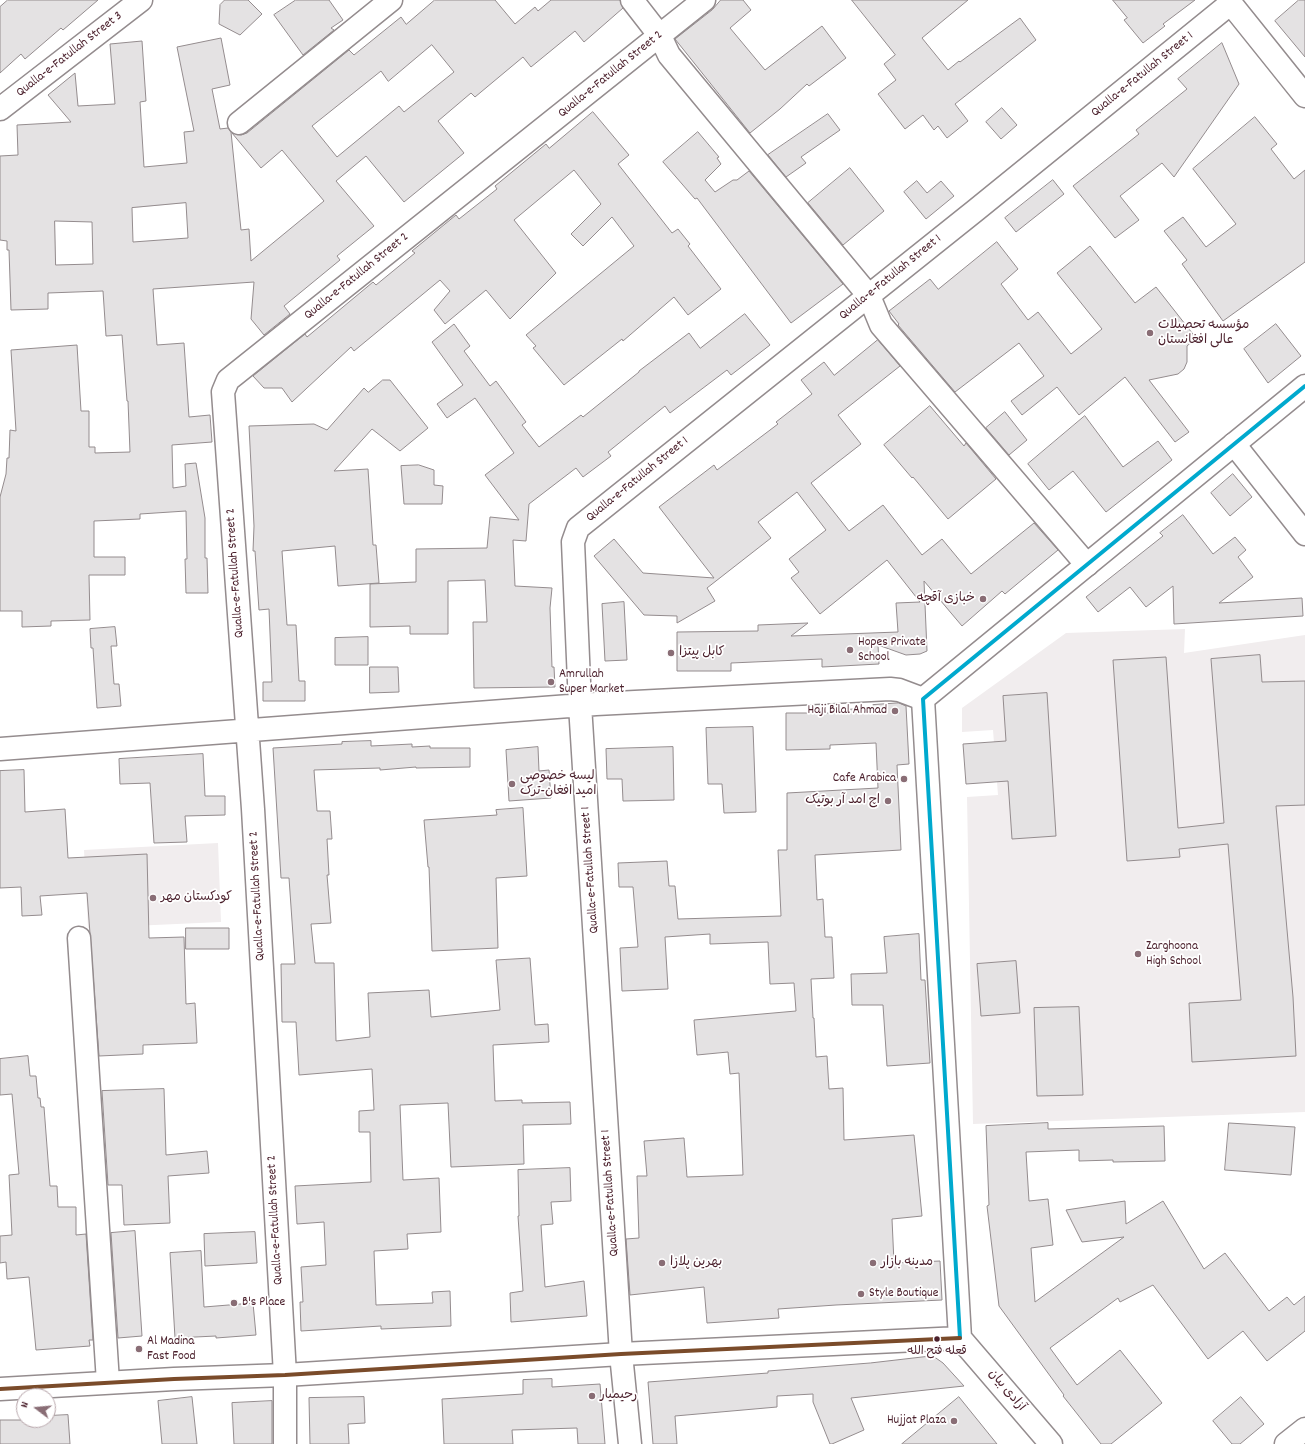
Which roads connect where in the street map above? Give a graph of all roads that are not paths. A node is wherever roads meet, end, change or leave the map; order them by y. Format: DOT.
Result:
graph roads {
  1 [pos="141,0"];
  2 [pos="391,0"];
  3 [pos="632,0"];
  4 [pos="704,0"];
  5 [pos="1229,2"];
  6 [pos="660,36"];
  7 [pos="1305,96"];
  8 [pos="0,109"];
  9 [pos="239,123"];
  10 [pos="869,296"];
  11 [pos="1305,386"];
  12 [pos="1234,444"];
  13 [pos="1305,534"];
  14 [pos="1086,565"];
  15 [pos="923,699"];
  16 [pos="580,705"];
  17 [pos="248,731"];
  18 [pos="0,749"];
  19 [pos="79,938"];
  20 [pos="960,1338"];
  21 [pos="621,1354"];
  22 [pos="285,1375"];
  23 [pos="108,1382"];
  24 [pos="0,1389"];
  25 [pos="1305,1428"];
  26 [pos="285,1444"];
  27 [pos="630,1444"];
  28 [pos="1050,1444"];
  29 [pos="1286,1444"];
  1 -- 8 [label="street, Qualla-e-Fatullah Street 3"];
  2 -- 9 [label="street"];
  3 -- 6 [label="street"];
  4 -- 6 [label="street, Qualla-e-Fatullah Street 2"];
  5 -- 7 [label="street"];
  5 -- 10 [label="street, Qualla-e-Fatullah Street 1"];
  6 -- 10 [label="street"];
  6 -- 17 [label="street, Qualla-e-Fatullah Street 2"];
  10 -- 14 [label="street"];
  10 -- 16 [label="street, Qualla-e-Fatullah Street 1"];
  11 -- 12 [label="street"];
  12 -- 13 [label="street"];
  12 -- 14 [label="street"];
  14 -- 15 [label="street"];
  15 -- 16 [label="street"];
  15 -- 20 [label="street"];
  16 -- 17 [label="street"];
  16 -- 21 [label="street, Qualla-e-Fatullah Street 1"];
  17 -- 18 [label="street"];
  17 -- 22 [label="street, Qualla-e-Fatullah Street 2"];
  19 -- 23 [label="street"];
  20 -- 21 [label="street"];
  20 -- 28 [label="street, آزادی بیان"];
  21 -- 22 [label="street"];
  21 -- 27 [label="street, Qualla-e-Fatullah Street 1"];
  22 -- 23 [label="street"];
  22 -- 26 [label="street, Qualla-e-Fatullah Street 2"];
  23 -- 24 [label="street"];
  25 -- 29 [label="street"];
}
